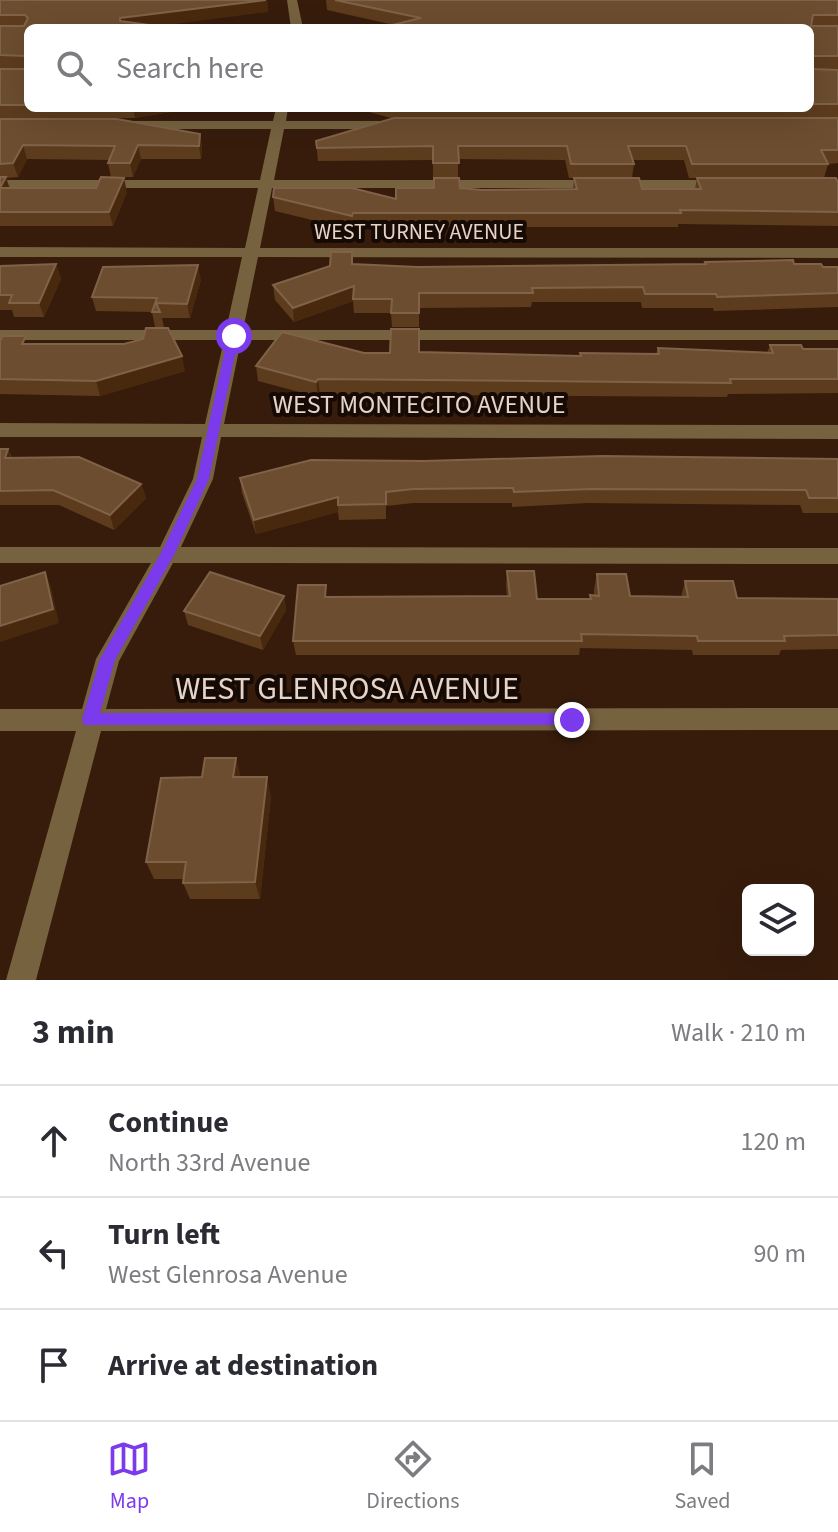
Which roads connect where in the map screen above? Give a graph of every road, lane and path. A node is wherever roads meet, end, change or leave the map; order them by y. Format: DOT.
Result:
graph roads {
  1 [pos="292,0"];
  2 [pos="296,24"];
  3 [pos="280,116"];
  4 [pos="108,125"];
  5 [pos="416,125"];
  6 [pos="0,184"];
  7 [pos="266,184"];
  8 [pos="743,184"];
  9 [pos="0,252"];
  10 [pos="251,253"];
  11 [pos="838,253"];
  12 [pos="0,335"];
  13 [pos="838,335"];
  14 [pos="234,336"];
  15 [pos="0,430"];
  16 [pos="214,430"];
  17 [pos="838,432"];
  18 [pos="0,555"];
  19 [pos="167,555"];
  20 [pos="838,556"];
  21 [pos="838,719"];
  22 [pos="0,720"];
  23 [pos="90,720"];
  24 [pos="21,980"];
  1 -- 2 [label="street"];
  3 -- 4 [label="street"];
  3 -- 5 [label="street"];
  3 -- 7 [label="street"];
  6 -- 7 [label="street"];
  7 -- 8 [label="street"];
  7 -- 10 [label="street"];
  9 -- 10 [label="street, WEST TURNEY AVENUE"];
  10 -- 11 [label="street, WEST TURNEY AVENUE"];
  10 -- 14 [label="street"];
  12 -- 14 [label="street"];
  13 -- 14 [label="street"];
  14 -- 16 [label="street"];
  15 -- 16 [label="street, WEST MONTECITO AVENUE"];
  16 -- 17 [label="street, WEST MONTECITO AVENUE"];
  16 -- 19 [label="street"];
  18 -- 19 [label="street"];
  19 -- 20 [label="street"];
  19 -- 23 [label="street"];
  21 -- 23 [label="street, WEST GLENROSA AVENUE"];
  22 -- 23 [label="street, WEST GLENROSA AVENUE"];
  23 -- 24 [label="street"];
}
